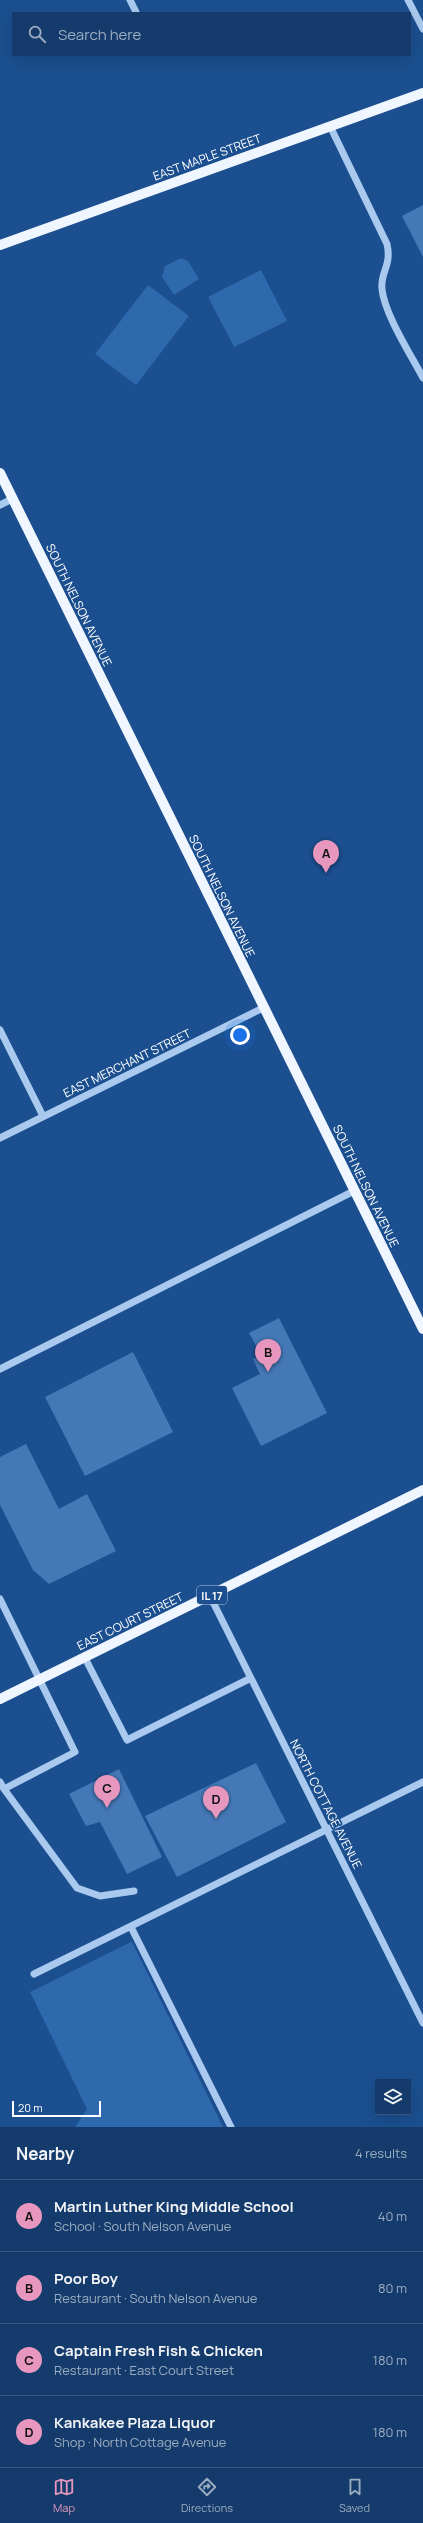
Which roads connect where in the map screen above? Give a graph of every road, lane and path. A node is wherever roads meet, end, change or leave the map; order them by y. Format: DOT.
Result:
graph roads {
  1 [pos="130,0"];
  2 [pos="408,0"];
  3 [pos="136,12"];
  4 [pos="423,29"];
  5 [pos="423,93"];
  6 [pos="330,126"];
  7 [pos="0,245"];
  8 [pos="423,378"];
  9 [pos="0,473"];
  10 [pos="12,500"];
  11 [pos="0,505"];
  12 [pos="263,1008"];
  13 [pos="0,1030"];
  14 [pos="43,1116"];
  15 [pos="0,1138"];
  16 [pos="354,1191"];
  17 [pos="423,1328"];
  18 [pos="0,1369"];
  19 [pos="423,1490"];
  20 [pos="210,1596"];
  21 [pos="0,1599"];
  22 [pos="85,1658"];
  23 [pos="251,1678"];
  24 [pos="40,1680"];
  25 [pos="0,1700"];
  26 [pos="0,1782"];
  27 [pos="423,1782"];
  28 [pos="4,1789"];
  29 [pos="327,1830"];
  30 [pos="134,1891"];
  31 [pos="131,1927"];
  32 [pos="34,1974"];
  33 [pos="423,2023"];
  34 [pos="231,2127"];
  1 -- 3 [label="street"];
  2 -- 4 [label="street"];
  5 -- 6 [label="main road, EAST MAPLE STREET"];
  6 -- 7 [label="main road, EAST MAPLE STREET"];
  6 -- 8 [label="street"];
  9 -- 10 [label="main road, SOUTH NELSON AVENUE"];
  10 -- 11 [label="street"];
  10 -- 12 [label="main road, SOUTH NELSON AVENUE"];
  12 -- 14 [label="street, EAST MERCHANT STREET"];
  12 -- 16 [label="main road, SOUTH NELSON AVENUE"];
  13 -- 14 [label="street"];
  14 -- 15 [label="street, EAST MERCHANT STREET"];
  16 -- 17 [label="main road, SOUTH NELSON AVENUE"];
  16 -- 18 [label="street"];
  19 -- 20 [label="main road, EAST COURT STREET / IL 17"];
  20 -- 22 [label="main road, EAST COURT STREET / IL 17"];
  20 -- 23 [label="street, NORTH COTTAGE AVENUE"];
  21 -- 24 [label="street"];
  22 -- 23 [label="street"];
  22 -- 24 [label="main road, EAST COURT STREET / IL 17"];
  23 -- 29 [label="street, NORTH COTTAGE AVENUE"];
  24 -- 25 [label="main road, EAST COURT STREET / IL 17"];
  24 -- 28 [label="street"];
  26 -- 28 [label="street"];
  27 -- 29 [label="street"];
  28 -- 30 [label="street"];
  29 -- 31 [label="street"];
  29 -- 33 [label="street, NORTH COTTAGE AVENUE"];
  31 -- 32 [label="street"];
  31 -- 34 [label="street"];
}
